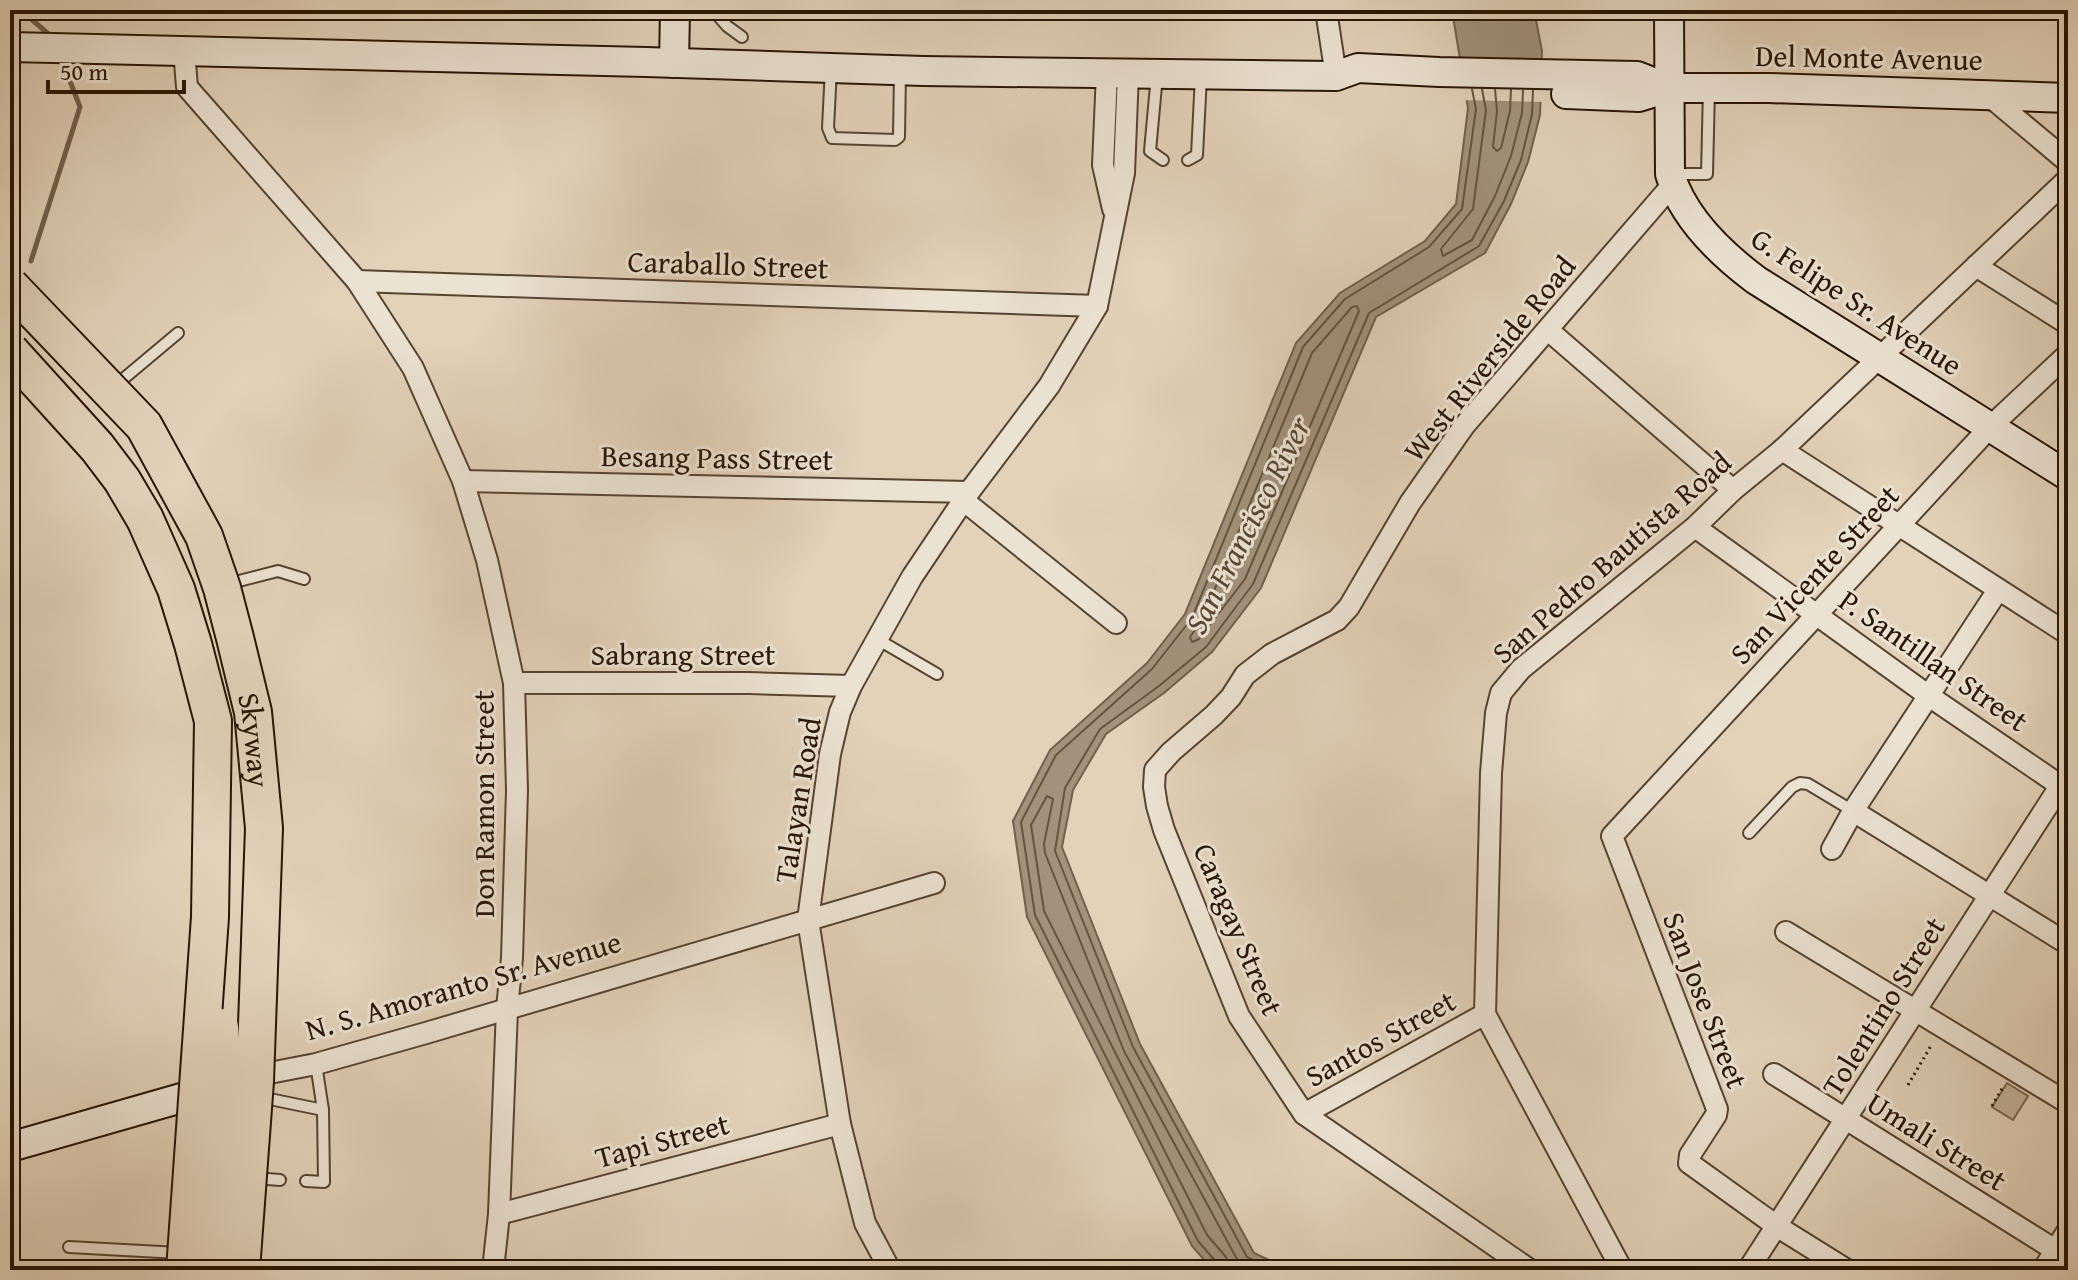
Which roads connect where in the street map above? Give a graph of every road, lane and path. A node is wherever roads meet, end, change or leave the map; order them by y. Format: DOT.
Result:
graph roads {
  1 [pos="675,10"];
  2 [pos="713,10"];
  3 [pos="1326,10"];
  4 [pos="1669,10"];
  5 [pos="742,37"];
  6 [pos="23,47"];
  7 [pos="184,50"];
  8 [pos="674,63"];
  9 [pos="831,67"];
  10 [pos="900,70"];
  11 [pos="1118,73"];
  12 [pos="1157,73"];
  13 [pos="1202,74"];
  14 [pos="1336,76"];
  15 [pos="1668,88"];
  16 [pos="1709,88"];
  17 [pos="1987,94"];
  18 [pos="2068,98"];
  19 [pos="1124,131"];
  20 [pos="1150,132"];
  21 [pos="1163,160"];
  22 [pos="1188,160"];
  23 [pos="2068,162"];
  24 [pos="1672,179"];
  25 [pos="2068,179"];
  26 [pos="1114,213"];
  27 [pos="1976,266"];
  28 [pos="357,281"];
  29 [pos="10,286"];
  30 [pos="1097,306"];
  31 [pos="2068,324"];
  32 [pos="1548,330"];
  33 [pos="178,333"];
  34 [pos="10,351"];
  35 [pos="2068,354"];
  36 [pos="1881,358"];
  37 [pos="116,385"];
  38 [pos="1990,427"];
  39 [pos="1782,450"];
  40 [pos="2068,476"];
  41 [pos="463,481"];
  42 [pos="1733,490"];
  43 [pos="966,496"];
  44 [pos="1695,527"];
  45 [pos="1898,527"];
  46 [pos="304,579"];
  47 [pos="225,584"];
  48 [pos="1998,590"];
  49 [pos="1817,615"];
  50 [pos="1116,623"];
  51 [pos="2068,634"];
  52 [pos="877,639"];
  53 [pos="937,674"];
  54 [pos="514,683"];
  55 [pos="851,686"];
  56 [pos="1929,696"];
  57 [pos="1155,770"];
  58 [pos="2064,780"];
  59 [pos="1853,811"];
  60 [pos="1749,833"];
  61 [pos="1612,840"];
  62 [pos="1832,849"];
  63 [pos="934,883"];
  64 [pos="1990,894"];
  65 [pos="808,920"];
  66 [pos="1786,932"];
  67 [pos="2068,944"];
  68 [pos="507,1009"];
  69 [pos="1916,1011"];
  70 [pos="1485,1014"];
  71 [pos="1942,1027"];
  72 [pos="316,1064"];
  73 [pos="2014,1070"];
  74 [pos="1774,1074"];
  75 [pos="253,1084"];
  76 [pos="1908,1085"];
  77 [pos="2068,1103"];
  78 [pos="1992,1106"];
  79 [pos="323,1110"];
  80 [pos="1304,1114"];
  81 [pos="1847,1119"];
  82 [pos="840,1124"];
  83 [pos="10,1147"];
  84 [pos="252,1178"];
  85 [pos="280,1180"];
  86 [pos="306,1181"];
  87 [pos="499,1214"];
  88 [pos="1778,1227"];
  89 [pos="2068,1230"];
  90 [pos="69,1247"];
  91 [pos="2062,1254"];
  92 [pos="192,1264"];
  93 [pos="241,1270"];
  94 [pos="493,1270"];
  95 [pos="890,1270"];
  96 [pos="1530,1270"];
  97 [pos="1622,1270"];
  98 [pos="1748,1270"];
  99 [pos="1847,1270"];
  100 [pos="2043,1270"];
  1 -- 8 [label="main road"];
  2 -- 5 [label="lane"];
  3 -- 14 [label="street"];
  4 -- 15 [label="main road"];
  6 -- 7 [label="main road, Del Monte Avenue"];
  7 -- 8 [label="main road, Del Monte Avenue"];
  7 -- 28 [label="street, Don Ramon Street"];
  8 -- 9 [label="main road, Del Monte Avenue"];
  9 -- 10 [label="main road, Del Monte Avenue"];
  9 -- 10 [label="lane"];
  10 -- 11 [label="main road, Del Monte Avenue"];
  11 -- 12 [label="main road, Del Monte Avenue"];
  11 -- 19 [label="street, Talayan Road"];
  11 -- 26 [label="street, Talayan Road"];
  12 -- 13 [label="main road, Del Monte Avenue"];
  12 -- 20 [label="lane"];
  13 -- 14 [label="main road, Del Monte Avenue"];
  13 -- 22 [label="lane"];
  14 -- 15 [label="main road, Del Monte Avenue"];
  15 -- 16 [label="main road, Del Monte Avenue"];
  15 -- 24 [label="main road"];
  16 -- 17 [label="main road, Del Monte Avenue"];
  16 -- 24 [label="lane"];
  17 -- 18 [label="main road, Del Monte Avenue"];
  17 -- 23 [label="street"];
  19 -- 20 [label="lane"];
  19 -- 26 [label="street, Talayan Road"];
  20 -- 21 [label="lane"];
  24 -- 32 [label="street, West Riverside Road"];
  24 -- 36 [label="main road, G. Felipe Sr. Avenue"];
  25 -- 27 [label="street, San Pedro Bautista Road"];
  26 -- 30 [label="street, Talayan Road"];
  27 -- 31 [label="street"];
  27 -- 36 [label="street, San Pedro Bautista Road"];
  28 -- 30 [label="street, Caraballo Street"];
  28 -- 41 [label="street, Don Ramon Street"];
  29 -- 93 [label="highway, Skyway, bridge"];
  30 -- 43 [label="street, Talayan Road"];
  32 -- 42 [label="street"];
  32 -- 57 [label="street, West Riverside Road"];
  33 -- 37 [label="lane"];
  34 -- 92 [label="highway, Skyway, bridge"];
  35 -- 38 [label="street, San Vicente Street"];
  36 -- 38 [label="main road, G. Felipe Sr. Avenue"];
  36 -- 39 [label="street, San Pedro Bautista Road"];
  38 -- 40 [label="main road, G. Felipe Sr. Avenue"];
  38 -- 45 [label="street, San Vicente Street"];
  39 -- 42 [label="street, San Pedro Bautista Road"];
  39 -- 45 [label="street"];
  41 -- 43 [label="street, Besang Pass Street"];
  41 -- 54 [label="street, Don Ramon Street"];
  42 -- 44 [label="street, San Pedro Bautista Road"];
  43 -- 50 [label="street"];
  43 -- 52 [label="street, Talayan Road"];
  44 -- 49 [label="street, P. Santillan Street"];
  44 -- 70 [label="street, San Pedro Bautista Road"];
  45 -- 48 [label="street"];
  45 -- 49 [label="street, San Vicente Street"];
  46 -- 47 [label="lane"];
  48 -- 51 [label="street"];
  48 -- 56 [label="street"];
  49 -- 56 [label="street, P. Santillan Street"];
  49 -- 61 [label="street, San Vicente Street"];
  52 -- 53 [label="lane"];
  52 -- 55 [label="street, Talayan Road"];
  54 -- 55 [label="street, Sabrang Street"];
  54 -- 68 [label="street, Don Ramon Street"];
  55 -- 65 [label="street, Talayan Road"];
  56 -- 58 [label="street, P. Santillan Street"];
  56 -- 59 [label="street"];
  57 -- 80 [label="street, Caragay Street"];
  58 -- 64 [label="street, Tolentino Street"];
  59 -- 60 [label="lane"];
  59 -- 62 [label="street"];
  59 -- 64 [label="street"];
  61 -- 88 [label="street, San Jose Street"];
  63 -- 65 [label="street, N. S. Amoranto Sr. Avenue"];
  64 -- 67 [label="street"];
  64 -- 69 [label="street, Tolentino Street"];
  65 -- 68 [label="street, N. S. Amoranto Sr. Avenue"];
  65 -- 82 [label="street, Talayan Road"];
  66 -- 69 [label="street"];
  68 -- 72 [label="street, N. S. Amoranto Sr. Avenue"];
  68 -- 87 [label="street, Don Ramon Street"];
  69 -- 71 [label="street"];
  69 -- 81 [label="street, Tolentino Street"];
  70 -- 80 [label="street, Santos Street"];
  70 -- 97 [label="street, San Pedro Bautista Road"];
  71 -- 73 [label="street"];
  71 -- 76 [label="path"];
  72 -- 75 [label="street, N. S. Amoranto Sr. Avenue"];
  72 -- 79 [label="lane"];
  73 -- 77 [label="street"];
  73 -- 78 [label="path"];
  74 -- 81 [label="street, Umali Street"];
  75 -- 79 [label="lane"];
  75 -- 83 [label="main road, N. S. Amoranto Sr. Avenue"];
  79 -- 86 [label="lane"];
  80 -- 96 [label="street, Caragay Street"];
  81 -- 88 [label="street, Tolentino Street"];
  81 -- 91 [label="street, Umali Street"];
  82 -- 87 [label="street, Tapi Street"];
  82 -- 95 [label="street, Talayan Road"];
  84 -- 85 [label="lane"];
  87 -- 94 [label="street, Don Ramon Street"];
  88 -- 98 [label="street, Tolentino Street"];
  88 -- 99 [label="street"];
  89 -- 91 [label="street"];
  90 -- 92 [label="lane"];
  91 -- 100 [label="street"];
}
